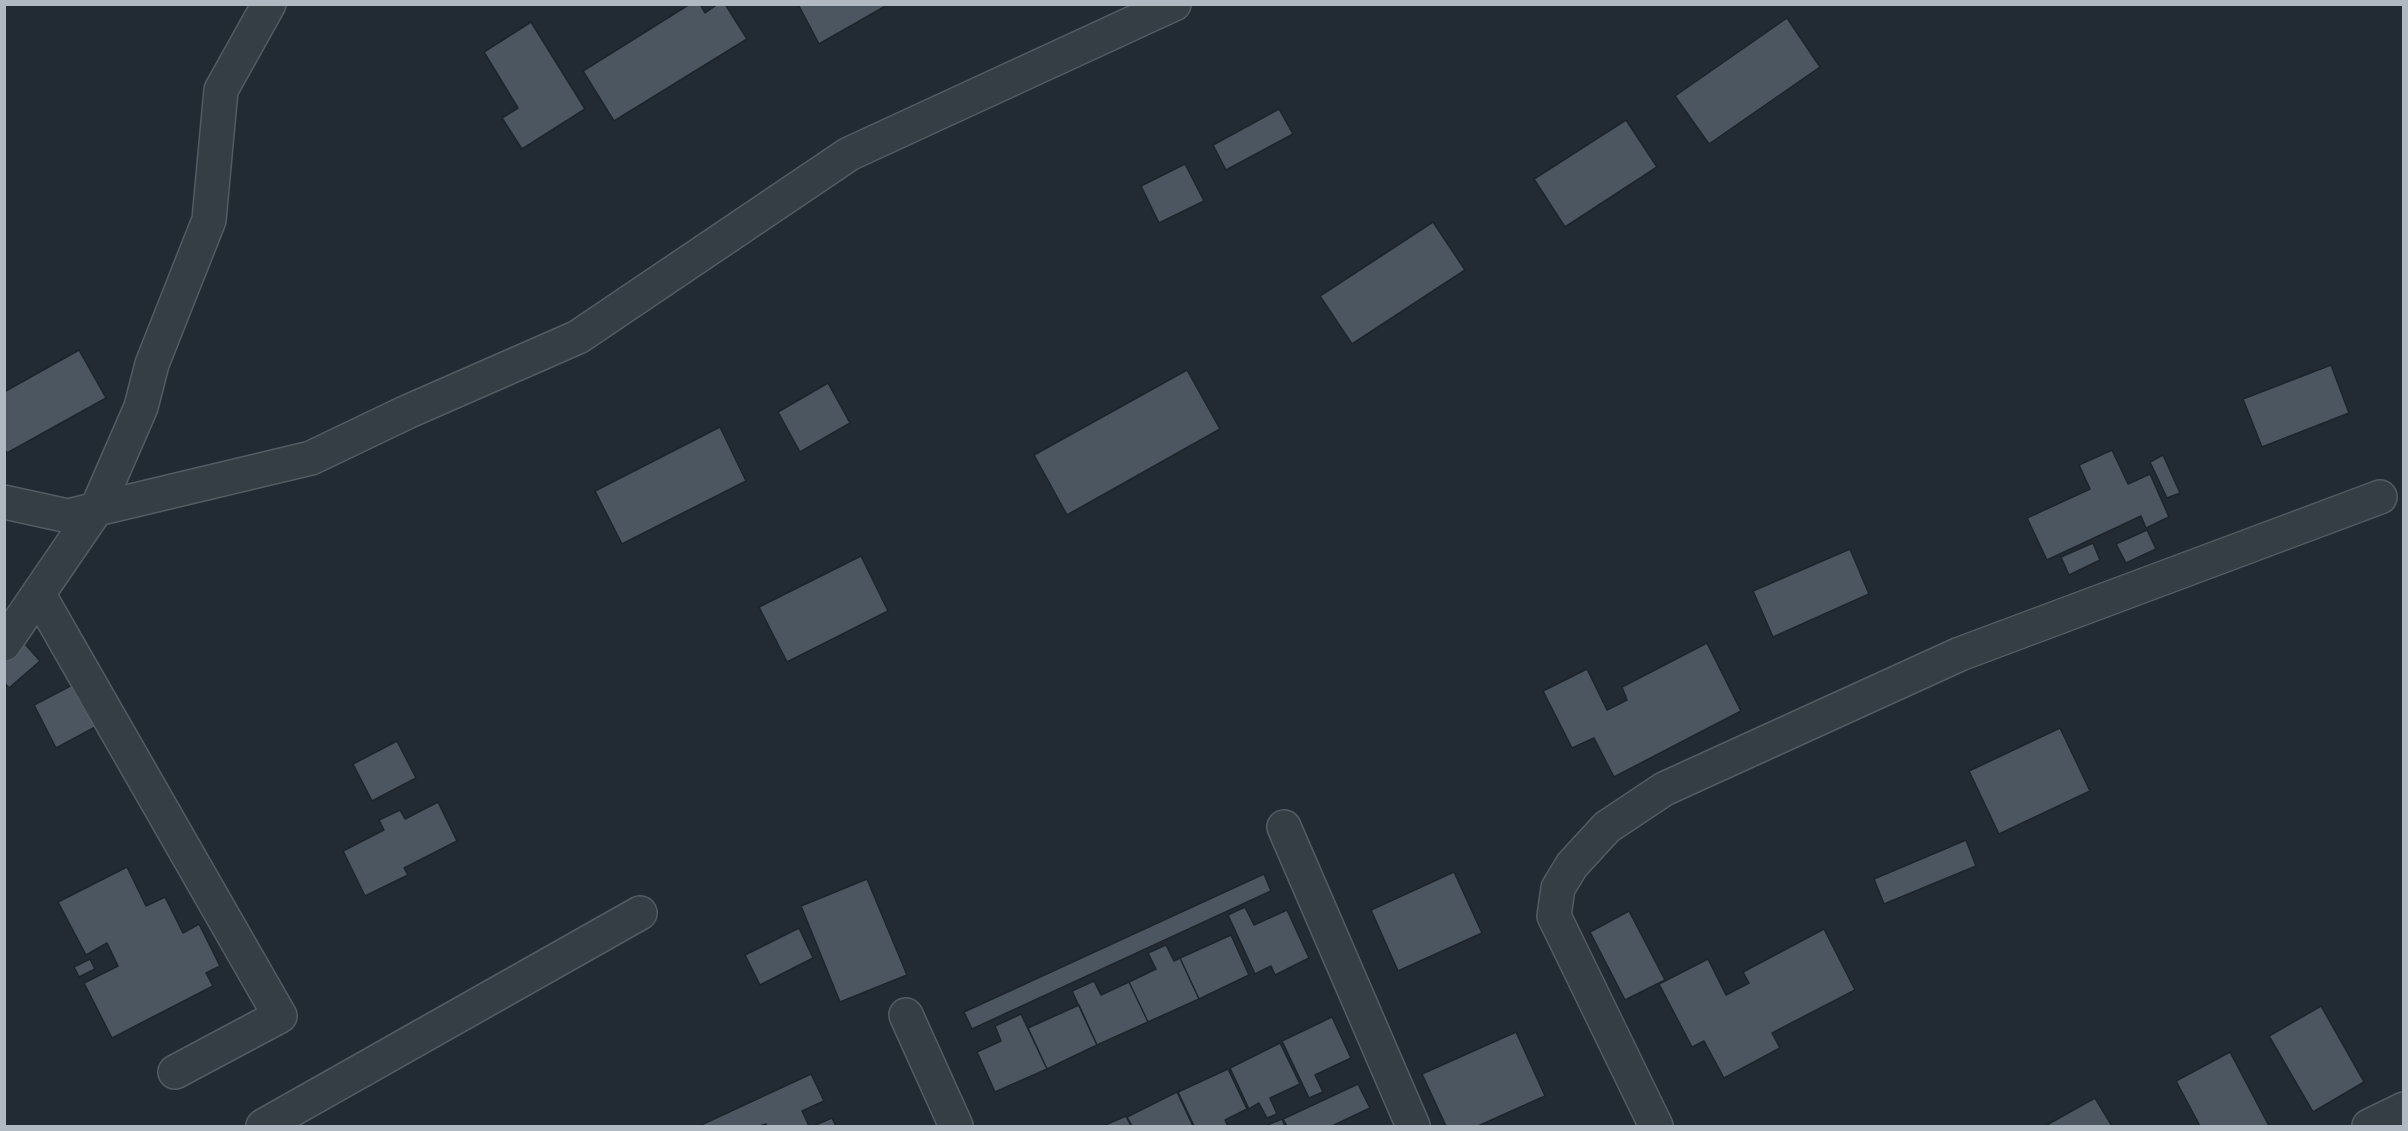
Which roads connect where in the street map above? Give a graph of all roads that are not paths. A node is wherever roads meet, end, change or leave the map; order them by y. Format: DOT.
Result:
graph roads {
  1 [pos="269,4"];
  2 [pos="1174,4"];
  3 [pos="2380,497"];
  4 [pos="4,502"];
  5 [pos="97,508"];
  6 [pos="39,595"];
  7 [pos="4,644"];
  8 [pos="1284,827"];
  9 [pos="640,913"];
  10 [pos="906,1015"];
  11 [pos="175,1072"];
  12 [pos="2403,1109"];
  13 [pos="263,1126"];
  14 [pos="956,1126"];
  15 [pos="1413,1126"];
  16 [pos="1656,1126"];
  17 [pos="2369,1126"];
  1 -- 5 [label="street"];
  2 -- 5 [label="street"];
  3 -- 16 [label="street"];
  4 -- 5 [label="street"];
  5 -- 6 [label="street"];
  6 -- 7 [label="street"];
  6 -- 11 [label="street"];
  8 -- 15 [label="street"];
  9 -- 13 [label="street"];
  10 -- 14 [label="street"];
  12 -- 17 [label="street"];
}
